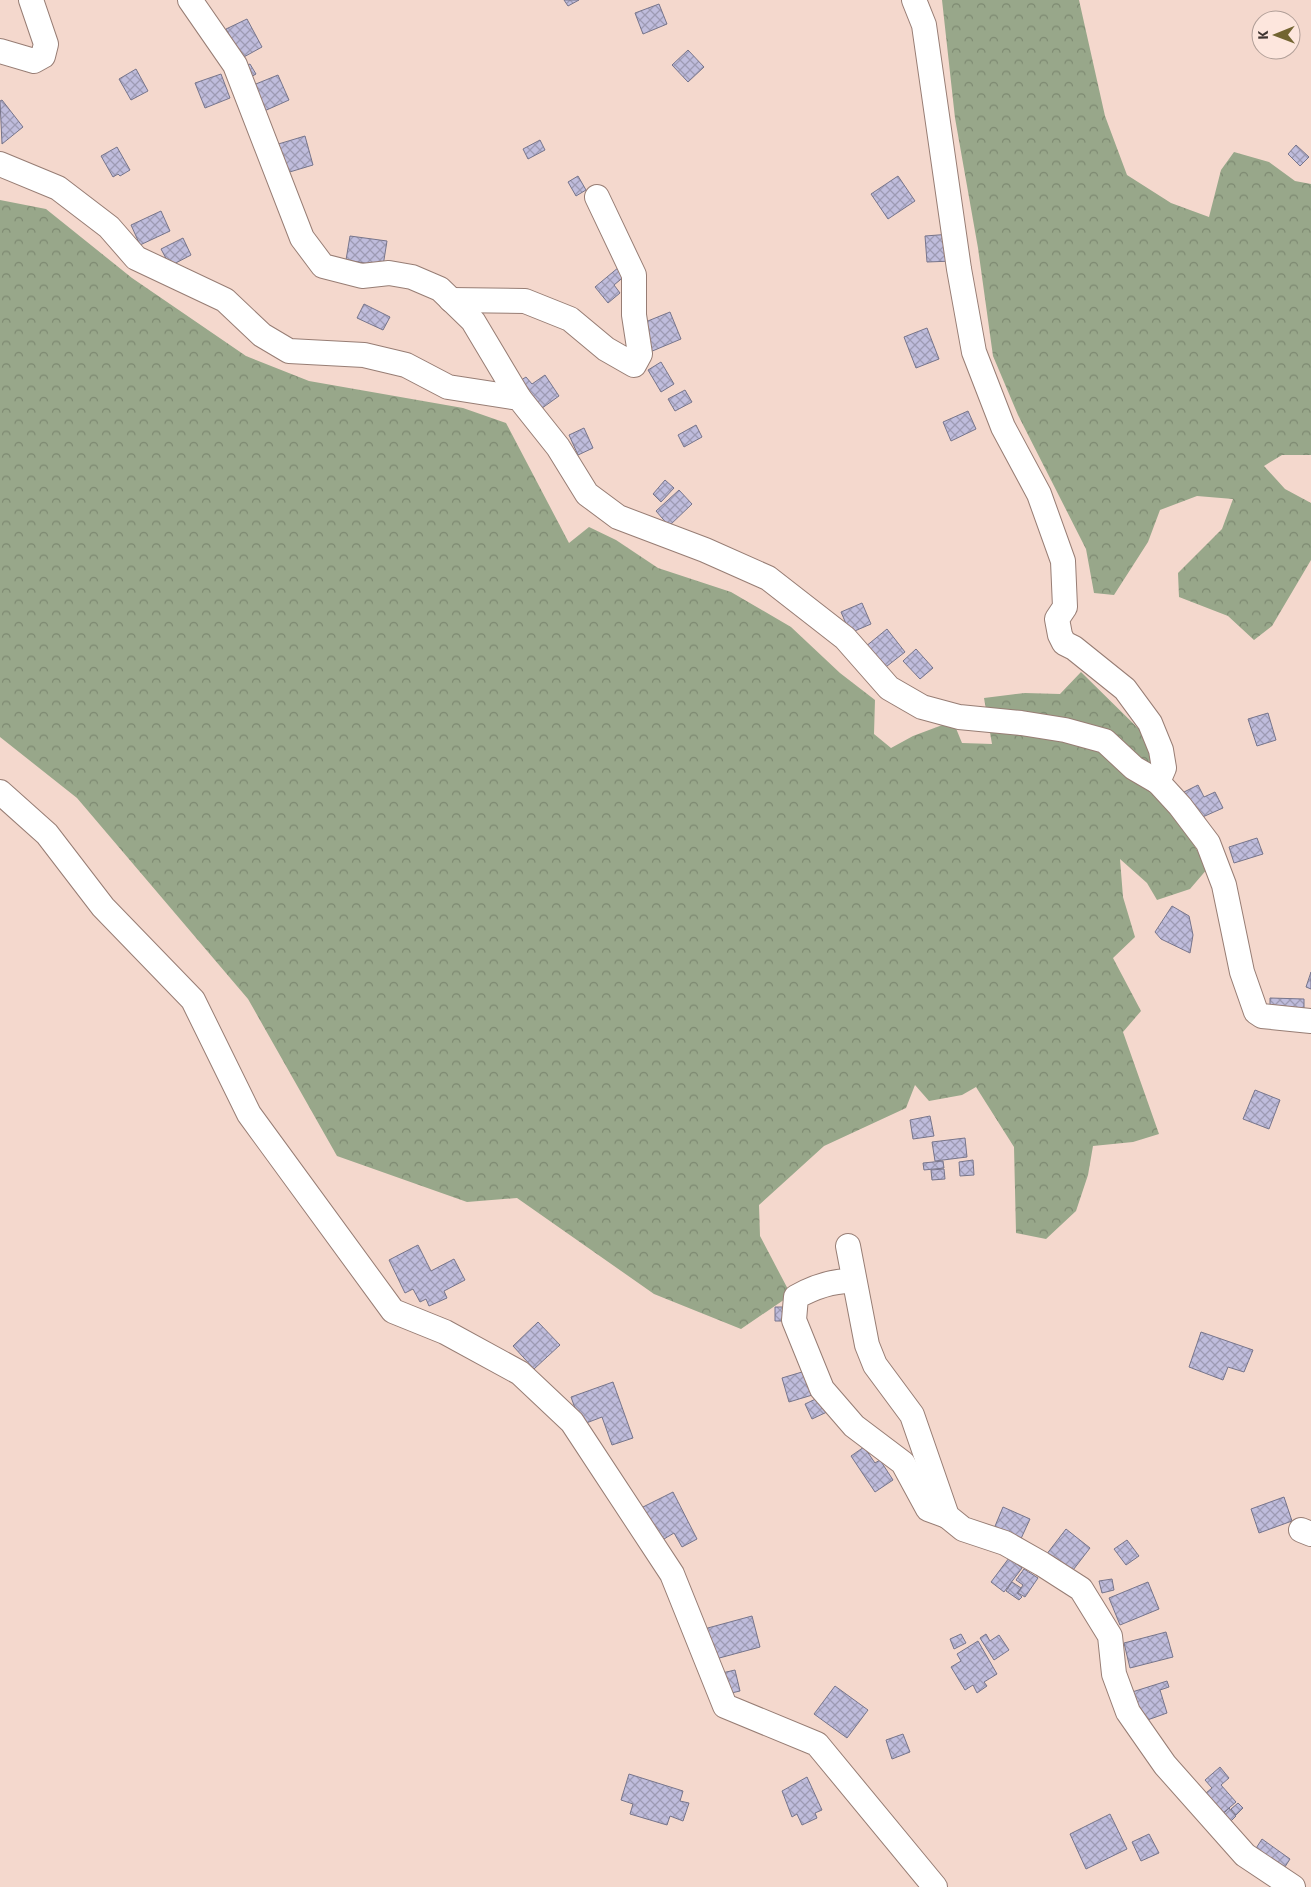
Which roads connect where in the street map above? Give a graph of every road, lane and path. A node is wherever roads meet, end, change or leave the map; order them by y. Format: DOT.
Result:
graph roads {
  1 [pos="31,0"];
  2 [pos="190,0"];
  3 [pos="914,0"];
  4 [pos="0,51"];
  5 [pos="0,164"];
  6 [pos="597,197"];
  7 [pos="451,300"];
  8 [pos="519,398"];
  9 [pos="1158,782"];
  10 [pos="0,792"];
  11 [pos="1311,1020"];
  12 [pos="848,1246"];
  13 [pos="854,1281"];
  14 [pos="947,1516"];
  15 [pos="935,1887"];
  16 [pos="1294,1887"];
  1 -- 4 [label="street"];
  2 -- 7 [label="street"];
  3 -- 9 [label="street"];
  5 -- 8 [label="street"];
  6 -- 7 [label="street"];
  7 -- 8 [label="street"];
  8 -- 9 [label="street"];
  9 -- 11 [label="street"];
  10 -- 15 [label="street"];
  12 -- 13 [label="street"];
  13 -- 14 [label="street"];
  13 -- 14 [label="street"];
  14 -- 16 [label="street"];
}
